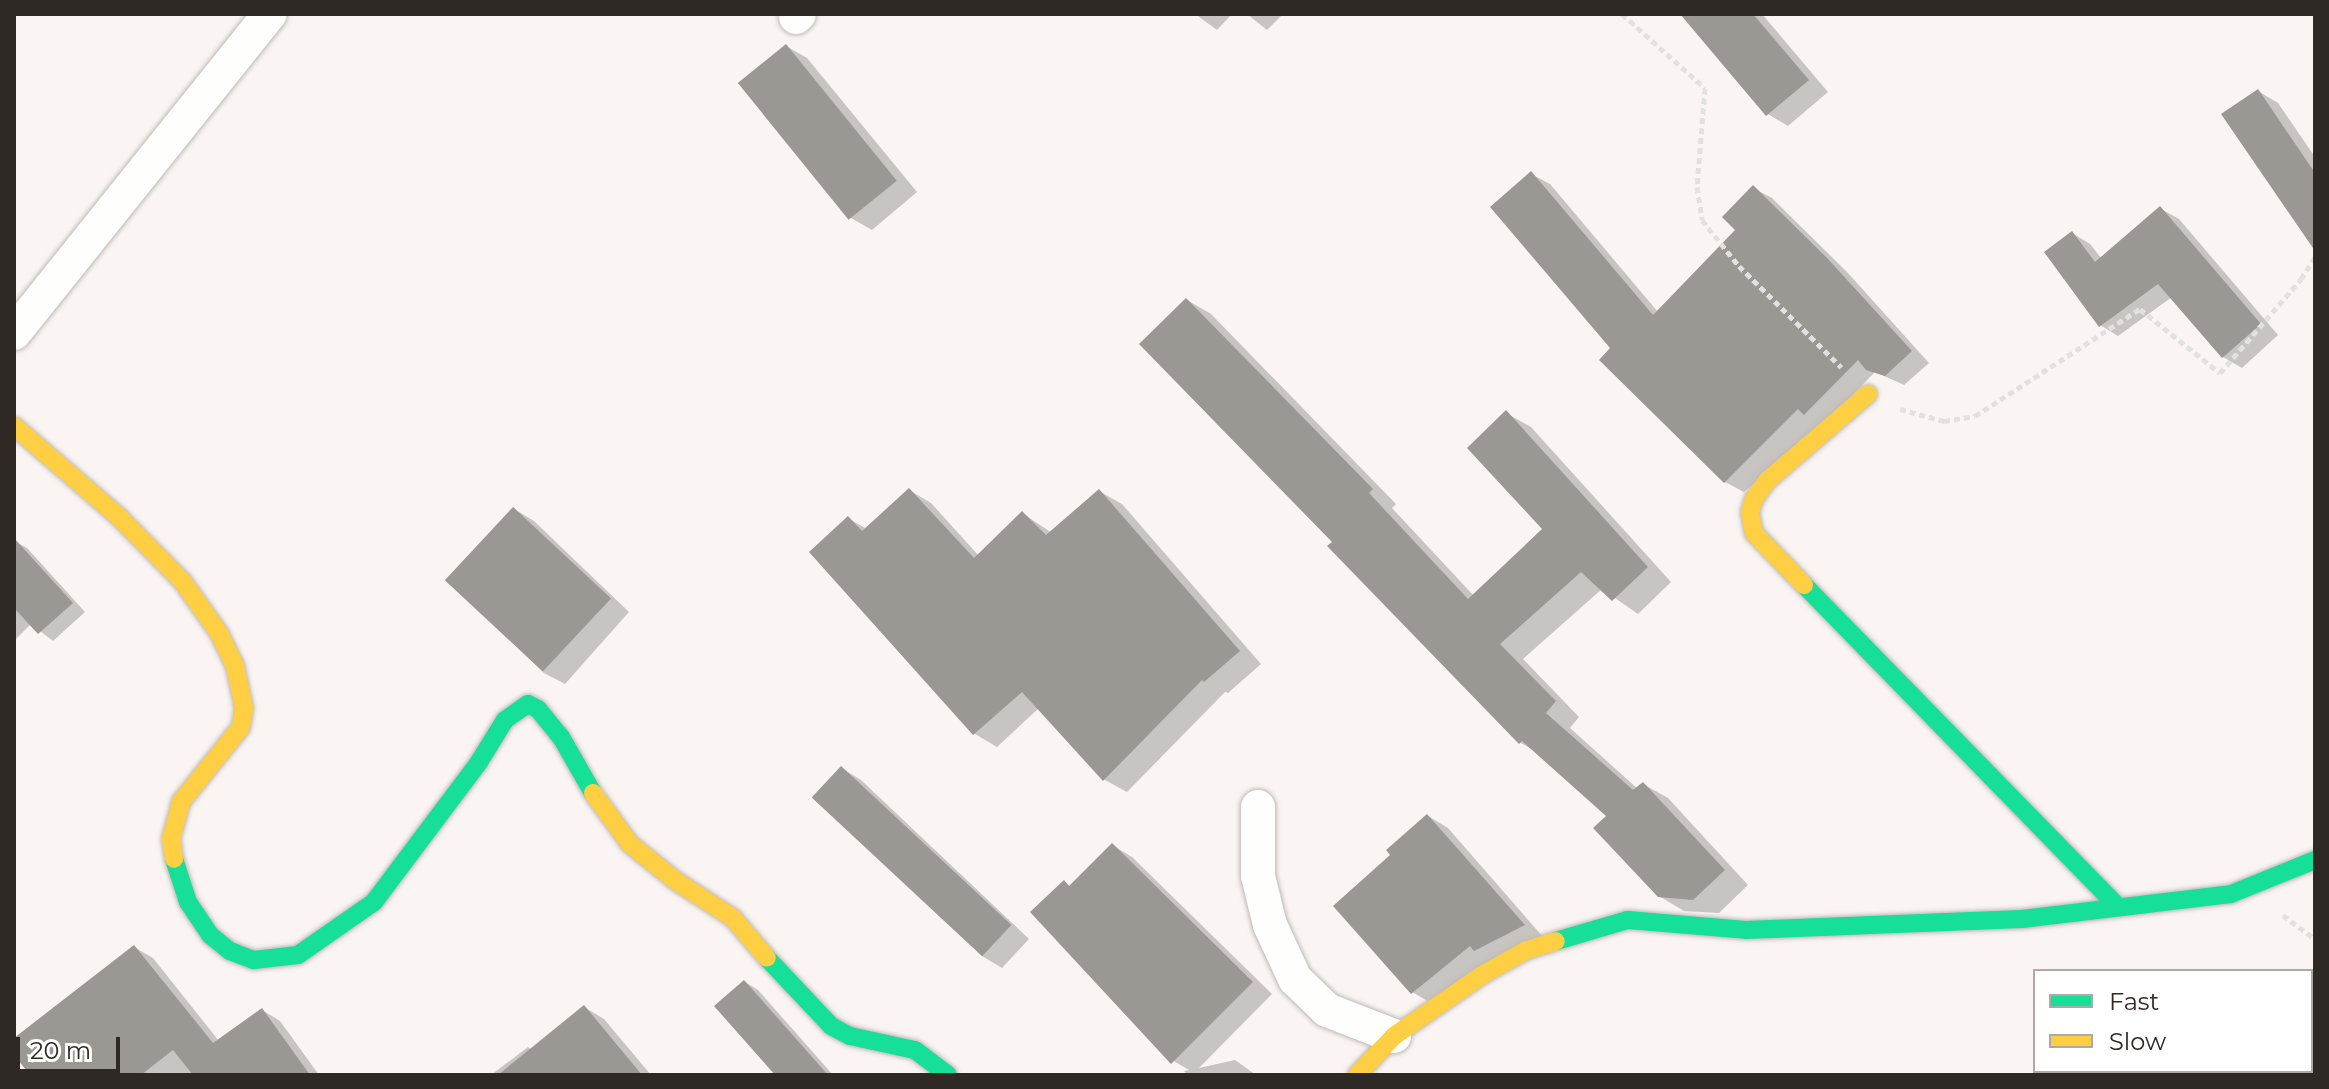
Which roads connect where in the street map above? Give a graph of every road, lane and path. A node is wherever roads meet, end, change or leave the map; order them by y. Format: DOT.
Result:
graph roads {
  1 [pos="270,14"];
  2 [pos="1622,14"];
  3 [pos="2315,257"];
  4 [pos="14,333"];
  5 [pos="1868,394"];
  6 [pos="14,426"];
  7 [pos="1258,807"];
  8 [pos="2315,860"];
  9 [pos="2116,905"];
  10 [pos="1394,1036"];
  11 [pos="948,1075"];
  12 [pos="1357,1075"];
  1 -- 4 [label="street"];
  2 -- 5 [label="path"];
  3 -- 5 [label="path"];
  5 -- 9 [label="street"];
  6 -- 11 [label="street"];
  7 -- 10 [label="street"];
  8 -- 9 [label="street"];
  9 -- 10 [label="street"];
  10 -- 12 [label="street"];
}
